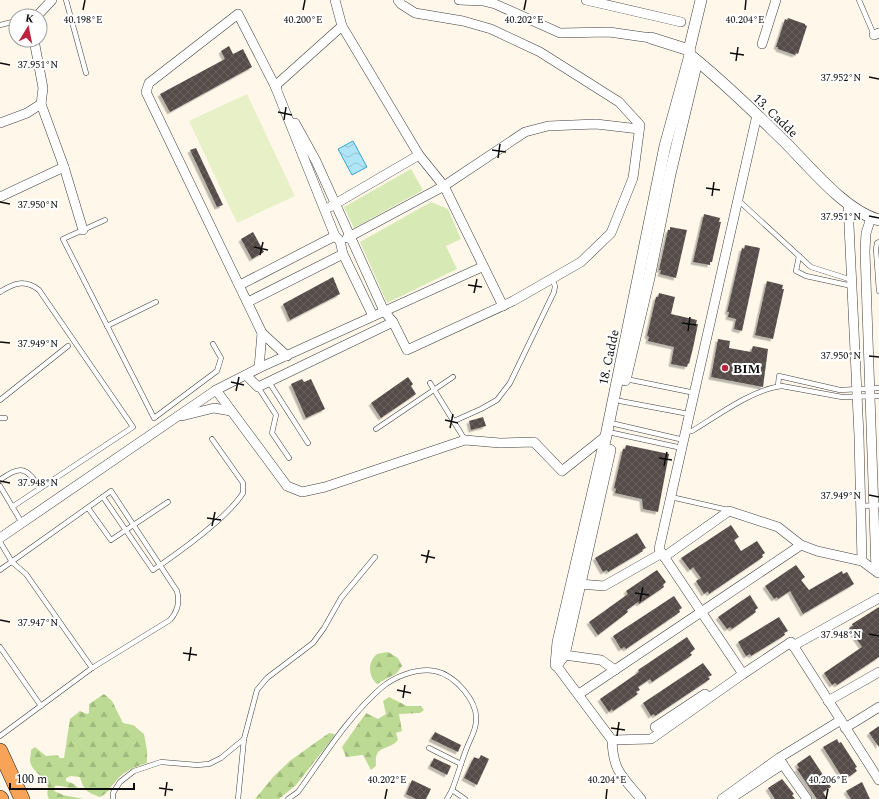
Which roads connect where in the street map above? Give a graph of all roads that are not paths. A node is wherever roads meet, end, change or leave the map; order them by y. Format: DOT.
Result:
graph roads {
  1 [pos="52,0"];
  2 [pos="66,0"];
  3 [pos="335,0"];
  4 [pos="398,0"];
  5 [pos="459,0"];
  6 [pos="586,0"];
  7 [pos="632,0"];
  8 [pos="701,0"];
  9 [pos="776,0"];
  10 [pos="859,0"];
  11 [pos="44,8"];
  12 [pos="630,10"];
  13 [pos="681,22"];
  14 [pos="342,26"];
  15 [pos="876,34"];
  16 [pos="651,38"];
  17 [pos="762,44"];
  18 [pos="36,48"];
  19 [pos="692,56"];
  20 [pos="86,73"];
  21 [pos="275,86"];
  22 [pos="41,104"];
  23 [pos="757,115"];
  24 [pos="0,123"];
  25 [pos="639,129"];
  26 [pos="419,155"];
  27 [pos="64,167"];
  28 [pos="444,186"];
  29 [pos="0,197"];
  30 [pos="737,200"];
  31 [pos="335,204"];
  32 [pos="848,204"];
  33 [pos="325,210"];
  34 [pos="875,219"];
  35 [pos="105,220"];
  36 [pos="83,230"];
  37 [pos="351,235"];
  38 [pos="338,238"];
  39 [pos="879,242"];
  40 [pos="343,254"];
  41 [pos="799,256"];
  42 [pos="482,267"];
  43 [pos="552,279"];
  44 [pos="852,283"];
  45 [pos="240,285"];
  46 [pos="879,291"];
  47 [pos="0,292"];
  48 [pos="156,302"];
  49 [pos="248,302"];
  50 [pos="503,306"];
  51 [pos="384,311"];
  52 [pos="373,316"];
  53 [pos="393,322"];
  54 [pos="107,326"];
  55 [pos="350,326"];
  56 [pos="262,333"];
  57 [pos="358,340"];
  58 [pos="213,344"];
  59 [pos="68,346"];
  60 [pos="287,356"];
  61 [pos="259,368"];
  62 [pos="246,375"];
  63 [pos="453,377"];
  64 [pos="625,378"];
  65 [pos="268,382"];
  66 [pos="430,383"];
  67 [pos="778,386"];
  68 [pos="258,387"];
  69 [pos="879,388"];
  70 [pos="216,390"];
  71 [pos="434,390"];
  72 [pos="695,393"];
  73 [pos="857,394"];
  74 [pos="873,394"];
  75 [pos="0,400"];
  76 [pos="620,401"];
  77 [pos="231,411"];
  78 [pos="690,414"];
  79 [pos="175,418"];
  80 [pos="454,421"];
  81 [pos="376,429"];
  82 [pos="611,431"];
  83 [pos="212,439"];
  84 [pos="465,440"];
  85 [pos="684,440"];
  86 [pos="308,443"];
  87 [pos="289,458"];
  88 [pos="0,480"];
  89 [pos="0,486"];
  90 [pos="40,488"];
  91 [pos="103,497"];
  92 [pos="671,497"];
  93 [pos="168,502"];
  94 [pos="876,505"];
  95 [pos="861,506"];
  96 [pos="12,507"];
  97 [pos="88,508"];
  98 [pos="730,511"];
  99 [pos="22,523"];
  100 [pos="133,525"];
  101 [pos="126,530"];
  102 [pos="0,538"];
  103 [pos="0,542"];
  104 [pos="801,545"];
  105 [pos="663,555"];
  106 [pos="375,557"];
  107 [pos="862,561"];
  108 [pos="12,562"];
  109 [pos="160,565"];
  110 [pos="1,568"];
  111 [pos="877,572"];
  112 [pos="580,584"];
  113 [pos="879,598"];
  114 [pos="700,612"];
  115 [pos="794,646"];
  116 [pos="0,647"];
  117 [pos="564,655"];
  118 [pos="556,665"];
  119 [pos="92,668"];
  120 [pos="615,670"];
  121 [pos="742,671"];
  122 [pos="879,672"];
  123 [pos="579,694"];
  124 [pos="828,701"];
  125 [pos="41,706"];
  126 [pos="879,707"];
  127 [pos="843,724"];
  128 [pos="655,727"];
  129 [pos="0,736"];
  130 [pos="244,740"];
  131 [pos="612,740"];
  132 [pos="430,748"];
  133 [pos="0,751"];
  134 [pos="781,761"];
  135 [pos="461,764"];
  136 [pos="879,780"];
  137 [pos="452,790"];
  138 [pos="22,799"];
  139 [pos="113,799"];
  140 [pos="238,799"];
  141 [pos="288,799"];
  142 [pos="447,799"];
  143 [pos="465,799"];
  144 [pos="641,799"];
  145 [pos="722,799"];
  146 [pos="730,799"];
  147 [pos="807,799"];
  1 -- 11 [label="street"];
  2 -- 20 [label="lane"];
  3 -- 14 [label="street"];
  4 -- 25 [label="street"];
  5 -- 16 [label="street"];
  6 -- 12 [label="street"];
  7 -- 12 [label="street"];
  8 -- 19 [label="street, 18. Cadde"];
  9 -- 17 [label="street"];
  10 -- 15 [label="lane"];
  12 -- 13 [label="street"];
  14 -- 21 [label="street"];
  14 -- 26 [label="street"];
  16 -- 19 [label="street, 13. Cadde"];
  18 -- 22 [label="street"];
  19 -- 23 [label="street, 13. Cadde"];
  19 -- 64 [label="street, 18. Cadde"];
  19 -- 82 [label="street, 18. Cadde"];
  21 -- 31 [label="street"];
  21 -- 33 [label="street"];
  21 -- 45 [label="street"];
  22 -- 24 [label="street"];
  22 -- 27 [label="street"];
  23 -- 30 [label="street"];
  23 -- 32 [label="street, 13. Cadde"];
  25 -- 28 [label="street"];
  25 -- 43 [label="street"];
  26 -- 28 [label="street"];
  26 -- 31 [label="street"];
  27 -- 29 [label="street"];
  27 -- 36 [label="street"];
  28 -- 37 [label="street"];
  28 -- 42 [label="street"];
  30 -- 41 [label="lane"];
  30 -- 72 [label="street"];
  31 -- 33 [label="street"];
  31 -- 37 [label="street"];
  32 -- 34 [label="street, 13. Cadde"];
  32 -- 44 [label="street"];
  33 -- 38 [label="street"];
  34 -- 74 [label="street"];
  35 -- 36 [label="lane"];
  36 -- 54 [label="lane"];
  37 -- 38 [label="street"];
  37 -- 51 [label="street"];
  38 -- 40 [label="street"];
  38 -- 45 [label="street"];
  39 -- 46 [label="lane"];
  40 -- 49 [label="street"];
  40 -- 52 [label="street"];
  41 -- 44 [label="lane"];
  41 -- 44 [label="lane"];
  42 -- 50 [label="street"];
  42 -- 51 [label="street"];
  43 -- 50 [label="street"];
  43 -- 80 [label="lane"];
  44 -- 73 [label="street"];
  45 -- 49 [label="street"];
  47 -- 90 [label="lane"];
  48 -- 54 [label="lane"];
  49 -- 56 [label="street"];
  50 -- 53 [label="street"];
  51 -- 52 [label="street"];
  51 -- 53 [label="street"];
  52 -- 55 [label="street"];
  53 -- 57 [label="street"];
  54 -- 58 [label="lane"];
  55 -- 57 [label="street"];
  55 -- 60 [label="street"];
  56 -- 60 [label="street"];
  56 -- 61 [label="street"];
  57 -- 65 [label="street"];
  59 -- 75 [label="lane"];
  60 -- 61 [label="street"];
  61 -- 62 [label="street"];
  62 -- 68 [label="street"];
  62 -- 70 [label="street"];
  63 -- 71 [label="lane"];
  64 -- 72 [label="lane"];
  64 -- 76 [label="street, 18. Cadde"];
  65 -- 68 [label="street"];
  65 -- 86 [label="lane"];
  66 -- 71 [label="lane"];
  67 -- 73 [label="lane"];
  67 -- 73 [label="lane"];
  67 -- 85 [label="lane"];
  68 -- 87 [label="lane"];
  69 -- 74 [label="lane"];
  70 -- 77 [label="street"];
  70 -- 79 [label="street"];
  71 -- 80 [label="lane"];
  71 -- 81 [label="lane"];
  72 -- 78 [label="street"];
  73 -- 74 [label="lane"];
  73 -- 74 [label="lane"];
  73 -- 95 [label="street"];
  74 -- 94 [label="street"];
  76 -- 78 [label="lane"];
  76 -- 82 [label="street, 18. Cadde"];
  77 -- 79 [label="street"];
  77 -- 84 [label="street"];
  78 -- 85 [label="street"];
  79 -- 99 [label="street"];
  80 -- 84 [label="lane"];
  82 -- 84 [label="street"];
  82 -- 85 [label="lane"];
  82 -- 85 [label="lane"];
  82 -- 112 [label="street, 18. Cadde"];
  82 -- 118 [label="street, 18. Cadde"];
  83 -- 109 [label="lane"];
  85 -- 92 [label="street"];
  88 -- 90 [label="lane"];
  89 -- 96 [label="lane"];
  90 -- 96 [label="lane"];
  91 -- 97 [label="lane"];
  91 -- 100 [label="lane"];
  91 -- 101 [label="lane"];
  92 -- 98 [label="lane"];
  92 -- 105 [label="street"];
  93 -- 100 [label="lane"];
  94 -- 95 [label="lane"];
  94 -- 111 [label="street"];
  95 -- 107 [label="street"];
  96 -- 99 [label="lane"];
  97 -- 101 [label="lane"];
  97 -- 108 [label="lane"];
  98 -- 104 [label="street"];
  98 -- 105 [label="street"];
  99 -- 102 [label="street"];
  100 -- 101 [label="lane"];
  100 -- 109 [label="lane"];
  101 -- 109 [label="lane"];
  103 -- 108 [label="lane"];
  104 -- 107 [label="street"];
  104 -- 114 [label="street"];
  105 -- 112 [label="street"];
  105 -- 114 [label="street"];
  106 -- 130 [label="lane"];
  107 -- 111 [label="street"];
  108 -- 110 [label="lane"];
  108 -- 119 [label="lane"];
  109 -- 119 [label="lane"];
  112 -- 117 [label="street, 18. Cadde"];
  113 -- 115 [label="street"];
  114 -- 120 [label="street"];
  114 -- 121 [label="street"];
  115 -- 121 [label="street"];
  115 -- 124 [label="street"];
  116 -- 125 [label="lane"];
  117 -- 118 [label="street, 18. Cadde"];
  117 -- 120 [label="street"];
  118 -- 123 [label="street"];
  119 -- 125 [label="lane"];
  120 -- 123 [label="street"];
  121 -- 128 [label="street"];
  121 -- 131 [label="street"];
  122 -- 124 [label="street"];
  123 -- 131 [label="street"];
  124 -- 127 [label="street"];
  125 -- 129 [label="lane"];
  126 -- 127 [label="street"];
  127 -- 134 [label="street"];
  127 -- 136 [label="street"];
  130 -- 139 [label="lane"];
  130 -- 140 [label="lane"];
  131 -- 144 [label="street"];
  132 -- 135 [label="lane"];
  133 -- 138 [label="highway"];
  134 -- 145 [label="street"];
  134 -- 146 [label="street"];
  134 -- 147 [label="street"];
  135 -- 137 [label="lane"];
  135 -- 141 [label="lane"];
  137 -- 142 [label="lane"];
  137 -- 143 [label="lane"];
}
